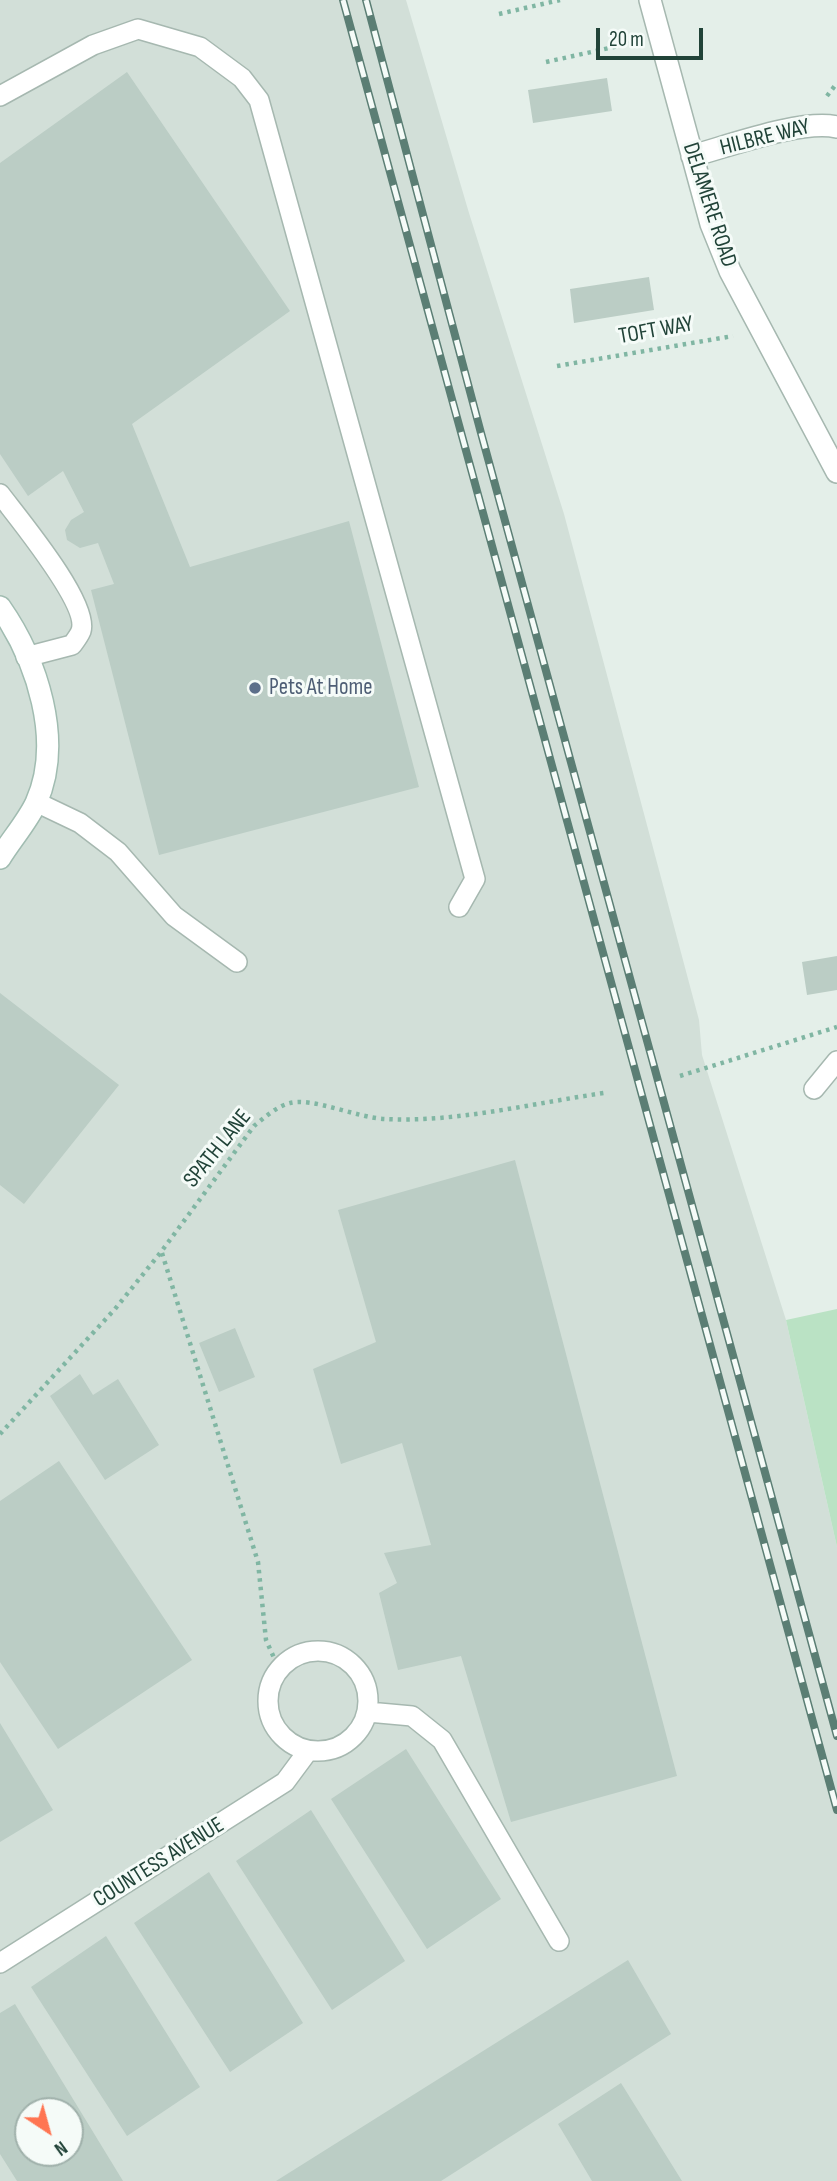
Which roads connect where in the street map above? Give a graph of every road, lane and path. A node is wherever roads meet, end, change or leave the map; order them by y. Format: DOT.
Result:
graph roads {
  1 [pos="560,0"];
  2 [pos="650,0"];
  3 [pos="499,14"];
  4 [pos="660,37"];
  5 [pos="546,62"];
  6 [pos="0,96"];
  7 [pos="837,127"];
  8 [pos="692,156"];
  9 [pos="761,331"];
  10 [pos="557,366"];
  11 [pos="837,472"];
  12 [pos="0,494"];
  13 [pos="0,607"];
  14 [pos="26,657"];
  15 [pos="36,802"];
  16 [pos="0,858"];
  17 [pos="459,907"];
  18 [pos="237,961"];
  19 [pos="837,1027"];
  20 [pos="837,1061"];
  21 [pos="680,1076"];
  22 [pos="814,1089"];
  23 [pos="604,1093"];
  24 [pos="162,1252"];
  25 [pos="0,1434"];
  26 [pos="279,1669"];
  27 [pos="368,1712"];
  28 [pos="308,1751"];
  29 [pos="559,1941"];
  30 [pos="0,1963"];
  1 -- 3 [label="path"];
  2 -- 4 [label="street, DELAMERE ROAD"];
  4 -- 5 [label="path"];
  4 -- 8 [label="street, DELAMERE ROAD"];
  6 -- 17 [label="lane"];
  7 -- 8 [label="street, HILBRE WAY"];
  8 -- 9 [label="street, DELAMERE ROAD"];
  9 -- 10 [label="path, TOFT WAY"];
  9 -- 11 [label="street, DELAMERE ROAD"];
  12 -- 14 [label="lane"];
  13 -- 14 [label="street"];
  14 -- 15 [label="street"];
  15 -- 16 [label="street"];
  15 -- 18 [label="lane"];
  19 -- 21 [label="path"];
  20 -- 22 [label="lane"];
  23 -- 24 [label="path, SPATH LANE"];
  24 -- 25 [label="path, SPATH LANE"];
  24 -- 26 [label="path"];
  26 -- 27 [label="lane"];
  26 -- 28 [label="lane"];
  27 -- 28 [label="lane"];
  27 -- 29 [label="lane"];
  28 -- 30 [label="lane, COUNTESS AVENUE"];
}
